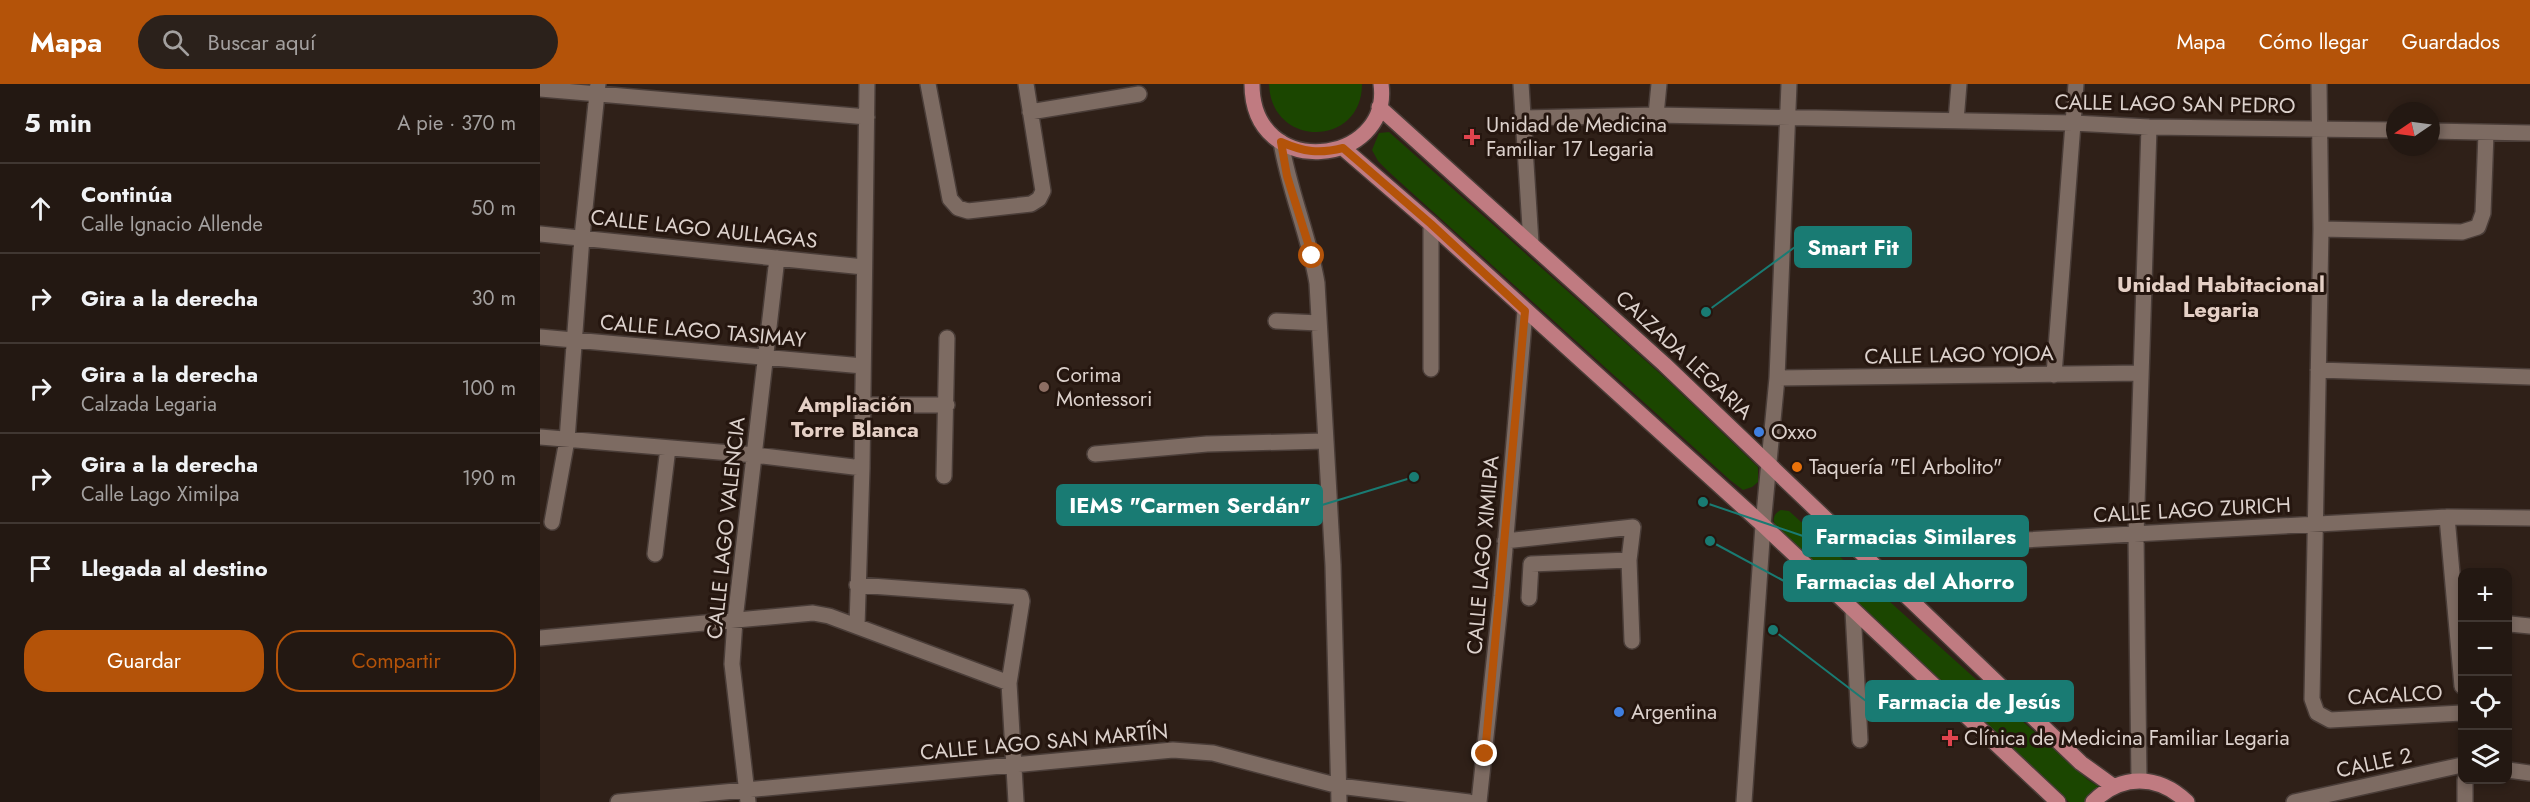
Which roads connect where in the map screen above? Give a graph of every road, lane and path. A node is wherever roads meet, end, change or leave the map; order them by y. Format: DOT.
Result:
graph roads {
  1 [pos="867,84"];
  2 [pos="928,84"];
  3 [pos="1026,84"];
  4 [pos="1252,84"];
  5 [pos="1381,84"];
  6 [pos="1521,84"];
  7 [pos="1659,84"];
  8 [pos="1789,84"];
  9 [pos="1959,84"];
  10 [pos="2076,84"];
  11 [pos="2319,84"];
  12 [pos="540,89"];
  13 [pos="597,89"];
  14 [pos="1139,94"];
  15 [pos="1379,107"];
  16 [pos="1030,112"];
  17 [pos="1656,115"];
  18 [pos="867,117"];
  19 [pos="1522,118"];
  20 [pos="1787,119"];
  21 [pos="1956,121"];
  22 [pos="2073,123"];
  23 [pos="2149,127"];
  24 [pos="2319,127"];
  25 [pos="2386,130"];
  26 [pos="2440,131"];
  27 [pos="2486,133"];
  28 [pos="2530,133"];
  29 [pos="1281,142"];
  30 [pos="1343,148"];
  31 [pos="1431,224"];
  32 [pos="2321,229"];
  33 [pos="540,234"];
  34 [pos="582,237"];
  35 [pos="1531,243"];
  36 [pos="777,258"];
  37 [pos="864,267"];
  38 [pos="1525,311"];
  39 [pos="1276,321"];
  40 [pos="1319,323"];
  41 [pos="540,337"];
  42 [pos="947,338"];
  43 [pos="575,341"];
  44 [pos="766,358"];
  45 [pos="863,366"];
  46 [pos="1431,369"];
  47 [pos="2318,370"];
  48 [pos="2141,373"];
  49 [pos="2054,375"];
  50 [pos="2530,377"];
  51 [pos="1778,378"];
  52 [pos="863,405"];
  53 [pos="947,405"];
  54 [pos="540,438"];
  55 [pos="567,440"];
  56 [pos="1325,441"];
  57 [pos="668,448"];
  58 [pos="1095,454"];
  59 [pos="755,455"];
  60 [pos="1770,464"];
  61 [pos="862,468"];
  62 [pos="944,476"];
  63 [pos="2447,517"];
  64 [pos="2530,518"];
  65 [pos="552,522"];
  66 [pos="2316,524"];
  67 [pos="1763,525"];
  68 [pos="2136,535"];
  69 [pos="1505,541"];
  70 [pos="1857,549"];
  71 [pos="656,554"];
  72 [pos="1629,560"];
  73 [pos="857,585"];
  74 [pos="1529,598"];
  75 [pos="1853,611"];
  76 [pos="735,620"];
  77 [pos="2512,624"];
  78 [pos="858,626"];
  79 [pos="2530,626"];
  80 [pos="540,638"];
  81 [pos="1632,641"];
  82 [pos="2462,676"];
  83 [pos="1009,683"];
  84 [pos="2458,712"];
  85 [pos="1860,740"];
  86 [pos="1012,765"];
  87 [pos="2458,766"];
  88 [pos="2512,770"];
  89 [pos="2530,772"];
  90 [pos="2139,780"];
  91 [pos="2465,784"];
  92 [pos="1339,786"];
  93 [pos="2114,786"];
  94 [pos="747,797"];
  95 [pos="618,802"];
  96 [pos="1016,802"];
  97 [pos="1340,802"];
  98 [pos="1469,802"];
  99 [pos="1479,802"];
  100 [pos="1744,802"];
  101 [pos="2058,802"];
  102 [pos="2093,802"];
  103 [pos="2187,802"];
  104 [pos="2294,802"];
  105 [pos="2465,802"];
  1 -- 18 [label="street"];
  2 -- 16 [label="street"];
  3 -- 16 [label="street"];
  4 -- 29 [label="main road"];
  5 -- 15 [label="main road"];
  6 -- 19 [label="street"];
  7 -- 17 [label="street"];
  8 -- 20 [label="street"];
  9 -- 21 [label="street"];
  10 -- 22 [label="street"];
  11 -- 24 [label="street"];
  12 -- 13 [label="street"];
  13 -- 18 [label="street"];
  13 -- 34 [label="street"];
  14 -- 16 [label="street"];
  15 -- 30 [label="main road"];
  15 -- 35 [label="main road, CALZADA LEGARIA"];
  17 -- 19 [label="street, CALLE LAGO SAN PEDRO"];
  17 -- 20 [label="street, CALLE LAGO SAN PEDRO"];
  18 -- 37 [label="street"];
  19 -- 35 [label="street"];
  20 -- 21 [label="street, CALLE LAGO SAN PEDRO"];
  20 -- 51 [label="street"];
  21 -- 22 [label="street, CALLE LAGO SAN PEDRO"];
  22 -- 23 [label="street, CALLE LAGO SAN PEDRO"];
  22 -- 49 [label="street"];
  23 -- 24 [label="street, CALLE LAGO SAN PEDRO"];
  23 -- 48 [label="street"];
  24 -- 25 [label="street, CALLE LAGO SAN PEDRO"];
  24 -- 32 [label="street"];
  26 -- 27 [label="street"];
  27 -- 28 [label="street"];
  27 -- 32 [label="street"];
  29 -- 30 [label="main road"];
  29 -- 40 [label="street"];
  30 -- 31 [label="main road"];
  31 -- 38 [label="main road"];
  31 -- 46 [label="street"];
  32 -- 47 [label="street"];
  33 -- 34 [label="street, CALLE LAGO AULLAGAS"];
  34 -- 36 [label="street, CALLE LAGO AULLAGAS"];
  34 -- 43 [label="street"];
  35 -- 60 [label="main road, CALZADA LEGARIA"];
  36 -- 37 [label="street, CALLE LAGO AULLAGAS"];
  36 -- 44 [label="street, CALLE LAGO VALENCIA"];
  37 -- 45 [label="street"];
  38 -- 67 [label="main road"];
  38 -- 69 [label="street, CALLE LAGO XIMILPA"];
  39 -- 40 [label="street"];
  40 -- 56 [label="street"];
  41 -- 43 [label="street, CALLE LAGO TASIMAY"];
  42 -- 53 [label="street"];
  43 -- 44 [label="street, CALLE LAGO TASIMAY"];
  43 -- 55 [label="street"];
  44 -- 45 [label="street, CALLE LAGO TASIMAY"];
  44 -- 59 [label="street, CALLE LAGO VALENCIA"];
  45 -- 52 [label="street"];
  47 -- 50 [label="street"];
  47 -- 66 [label="street"];
  48 -- 49 [label="street, CALLE LAGO YOJOA"];
  48 -- 68 [label="street"];
  49 -- 51 [label="street, CALLE LAGO YOJOA"];
  51 -- 60 [label="street"];
  52 -- 53 [label="street"];
  52 -- 61 [label="street"];
  53 -- 62 [label="street"];
  54 -- 55 [label="street"];
  55 -- 57 [label="street"];
  55 -- 65 [label="street"];
  56 -- 58 [label="street"];
  56 -- 92 [label="street"];
  57 -- 59 [label="street"];
  57 -- 71 [label="street"];
  59 -- 61 [label="street"];
  59 -- 76 [label="street, CALLE LAGO VALENCIA"];
  60 -- 67 [label="street"];
  60 -- 70 [label="main road, CALZADA LEGARIA"];
  61 -- 73 [label="street"];
  63 -- 64 [label="street, CALLE LAGO ZURICH"];
  63 -- 66 [label="street, CALLE LAGO ZURICH"];
  63 -- 82 [label="street"];
  66 -- 68 [label="street, CALLE LAGO ZURICH"];
  66 -- 84 [label="street, CACALCO"];
  67 -- 75 [label="main road"];
  67 -- 100 [label="street"];
  68 -- 70 [label="street, CALLE LAGO ZURICH"];
  68 -- 90 [label="street"];
  69 -- 72 [label="street"];
  69 -- 99 [label="street, CALLE LAGO XIMILPA"];
  70 -- 93 [label="main road, CALZADA LEGARIA"];
  72 -- 74 [label="street"];
  72 -- 81 [label="street"];
  73 -- 78 [label="street"];
  73 -- 83 [label="street"];
  75 -- 85 [label="street"];
  75 -- 101 [label="main road"];
  76 -- 78 [label="street"];
  76 -- 80 [label="street"];
  76 -- 94 [label="street, CALLE LAGO VALENCIA"];
  77 -- 79 [label="street"];
  78 -- 83 [label="street"];
  83 -- 86 [label="street"];
  86 -- 92 [label="street, CALLE LAGO SAN MARTÍN"];
  86 -- 94 [label="street, CALLE LAGO SAN MARTÍN"];
  86 -- 96 [label="street"];
  87 -- 104 [label="street, CALLE 2"];
  88 -- 89 [label="street"];
  90 -- 93 [label="main road"];
  90 -- 103 [label="main road"];
  91 -- 105 [label="street"];
  92 -- 97 [label="street"];
  92 -- 98 [label="street, CALLE LAGO SAN MARTÍN"];
  93 -- 102 [label="main road"];
  94 -- 95 [label="street, CALLE LAGO SAN MARTÍN"];
}
